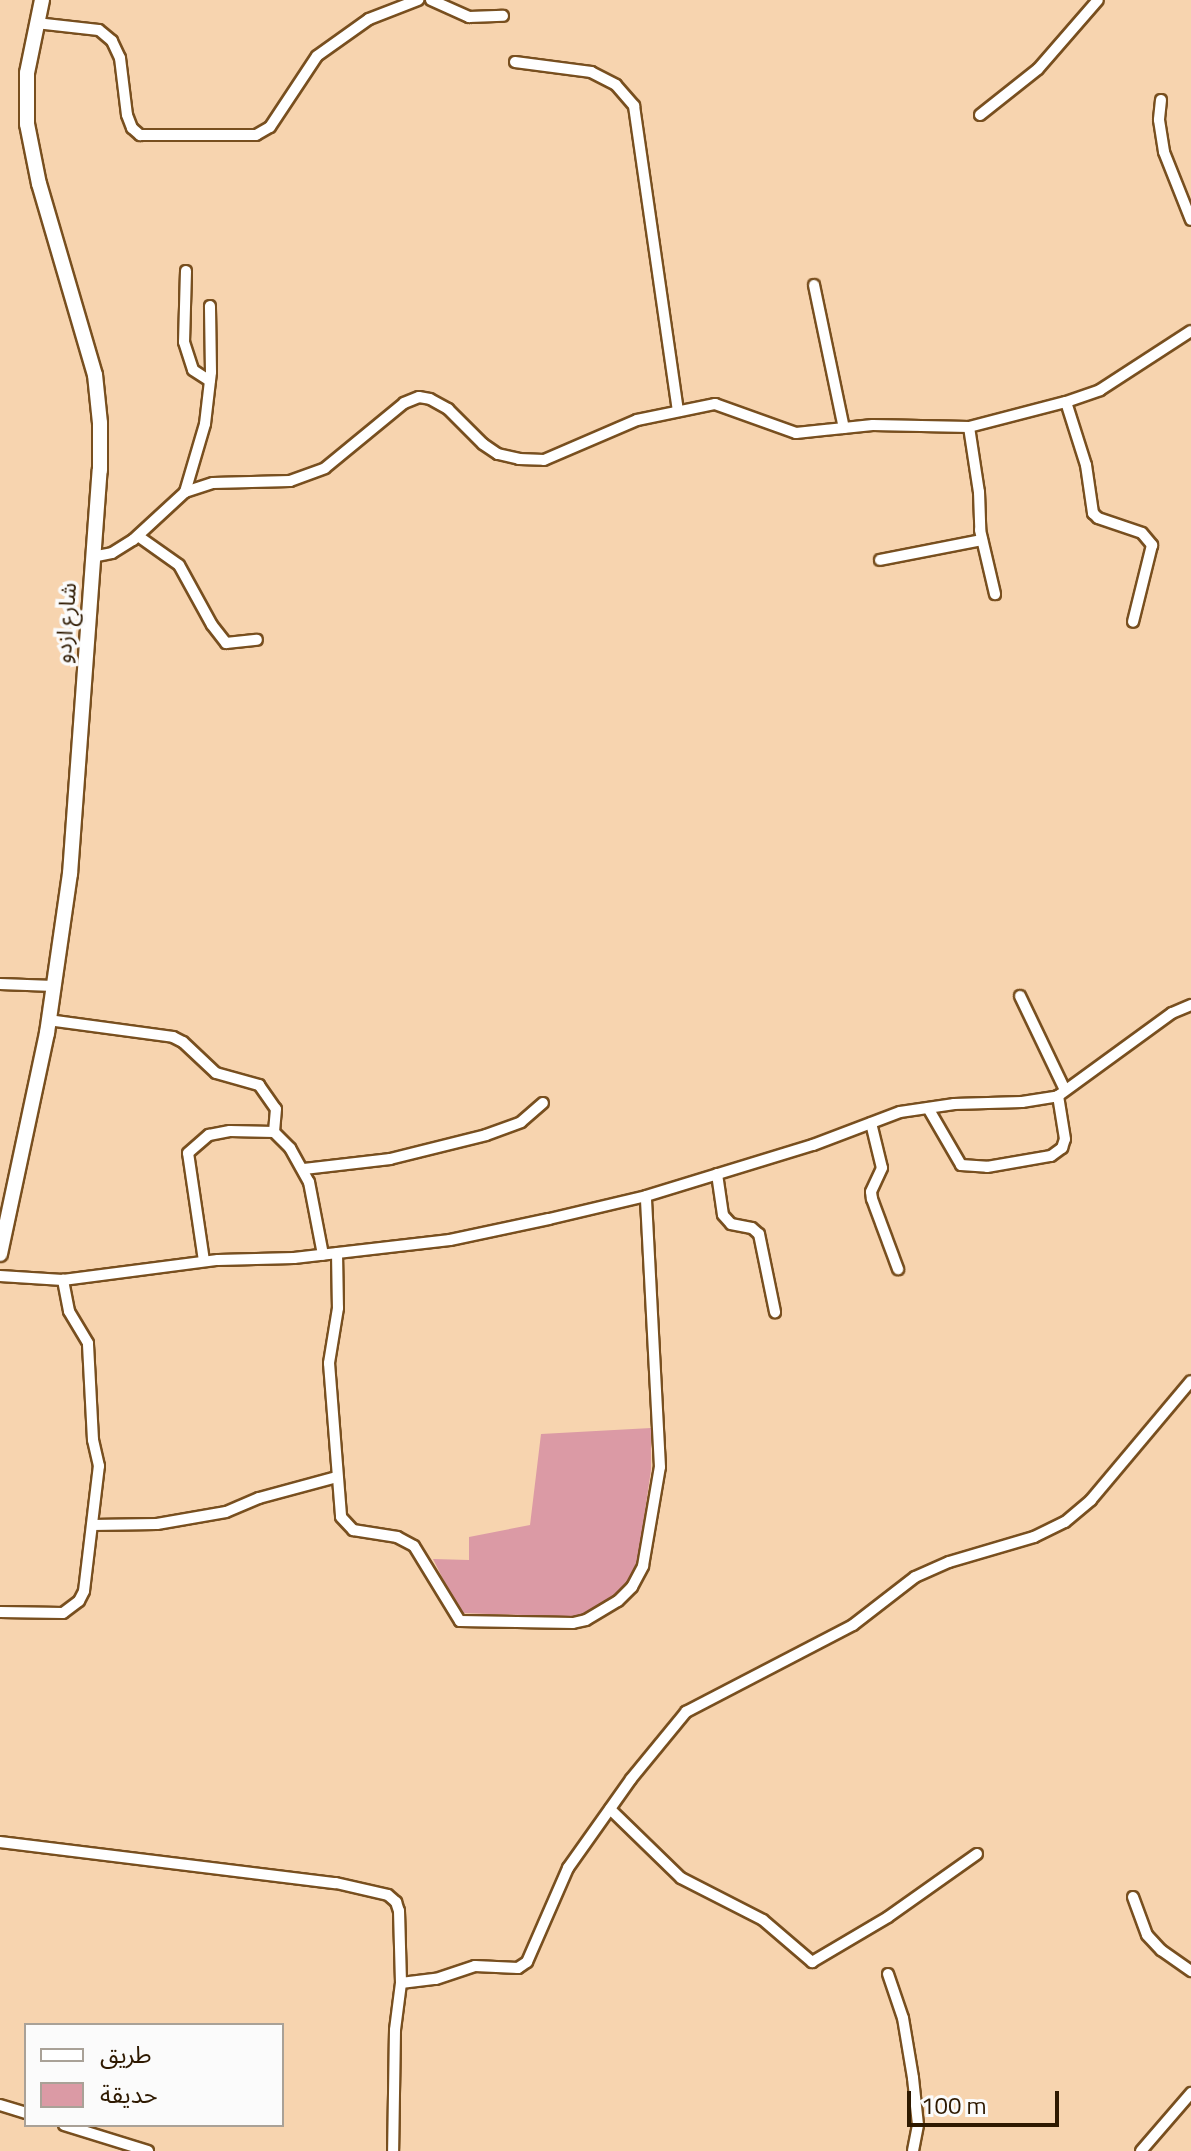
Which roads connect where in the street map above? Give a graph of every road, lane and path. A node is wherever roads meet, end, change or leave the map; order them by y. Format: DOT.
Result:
graph roads {
  1 [pos="42,0"];
  2 [pos="418,0"];
  3 [pos="431,0"];
  4 [pos="1098,0"];
  5 [pos="503,16"];
  6 [pos="36,23"];
  7 [pos="515,62"];
  8 [pos="1161,100"];
  9 [pos="980,115"];
  10 [pos="1191,220"];
  11 [pos="186,271"];
  12 [pos="814,285"];
  13 [pos="210,306"];
  14 [pos="1191,331"];
  15 [pos="210,381"];
  16 [pos="1066,402"];
  17 [pos="678,410"];
  18 [pos="969,427"];
  19 [pos="844,428"];
  20 [pos="185,492"];
  21 [pos="138,536"];
  22 [pos="982,540"];
  23 [pos="92,557"];
  24 [pos="880,560"];
  25 [pos="995,594"];
  26 [pos="1133,622"];
  27 [pos="257,640"];
  28 [pos="0,984"];
  29 [pos="54,986"];
  30 [pos="1020,996"];
  31 [pos="1191,1005"];
  32 [pos="48,1020"];
  33 [pos="1061,1093"];
  34 [pos="543,1103"];
  35 [pos="928,1108"];
  36 [pos="871,1123"];
  37 [pos="274,1132"];
  38 [pos="304,1169"];
  39 [pos="717,1174"];
  40 [pos="646,1196"];
  41 [pos="337,1253"];
  42 [pos="0,1254"];
  43 [pos="323,1255"];
  44 [pos="204,1261"];
  45 [pos="898,1269"];
  46 [pos="0,1276"];
  47 [pos="63,1280"];
  48 [pos="775,1312"];
  49 [pos="1191,1381"];
  50 [pos="337,1477"];
  51 [pos="92,1525"];
  52 [pos="0,1612"];
  53 [pos="610,1809"];
  54 [pos="0,1842"];
  55 [pos="977,1854"];
  56 [pos="1133,1897"];
  57 [pos="1191,1971"];
  58 [pos="888,1974"];
  59 [pos="401,1983"];
  60 [pos="1191,2093"];
  61 [pos="0,2105"];
  62 [pos="24,2112"];
  63 [pos="70,2127"];
  64 [pos="148,2151"];
  65 [pos="393,2151"];
  66 [pos="913,2151"];
  67 [pos="1141,2151"];
  1 -- 6 [label="street, شارع ازدو"];
  2 -- 6 [label="street"];
  3 -- 5 [label="street"];
  4 -- 9 [label="street"];
  6 -- 23 [label="street, شارع ازدو"];
  7 -- 17 [label="street"];
  8 -- 10 [label="street"];
  11 -- 15 [label="street"];
  12 -- 19 [label="street"];
  13 -- 15 [label="street"];
  14 -- 16 [label="street"];
  15 -- 20 [label="street"];
  16 -- 18 [label="street"];
  16 -- 26 [label="street"];
  17 -- 19 [label="street"];
  17 -- 20 [label="street"];
  18 -- 19 [label="street"];
  18 -- 22 [label="street"];
  20 -- 21 [label="street"];
  21 -- 23 [label="street"];
  21 -- 27 [label="street"];
  22 -- 24 [label="street"];
  22 -- 25 [label="street"];
  23 -- 29 [label="street, شارع ازدو"];
  28 -- 29 [label="street"];
  29 -- 32 [label="street, شارع ازدو"];
  30 -- 33 [label="street"];
  31 -- 33 [label="street"];
  32 -- 37 [label="street"];
  32 -- 42 [label="street, شارع ازدو"];
  33 -- 35 [label="street"];
  33 -- 35 [label="street"];
  34 -- 38 [label="street"];
  35 -- 36 [label="street"];
  36 -- 39 [label="street"];
  36 -- 45 [label="street"];
  37 -- 38 [label="street"];
  37 -- 44 [label="street"];
  38 -- 43 [label="street"];
  39 -- 40 [label="street"];
  39 -- 48 [label="street"];
  40 -- 41 [label="street"];
  40 -- 50 [label="street"];
  41 -- 43 [label="street"];
  41 -- 50 [label="street"];
  43 -- 44 [label="street"];
  44 -- 47 [label="street"];
  46 -- 47 [label="street"];
  47 -- 51 [label="street"];
  49 -- 53 [label="street"];
  50 -- 51 [label="street"];
  51 -- 52 [label="street"];
  53 -- 55 [label="street"];
  53 -- 59 [label="street"];
  54 -- 59 [label="street"];
  56 -- 57 [label="street"];
  58 -- 66 [label="street"];
  59 -- 65 [label="street"];
  60 -- 67 [label="street"];
  61 -- 62 [label="street"];
  63 -- 64 [label="street"];
}
